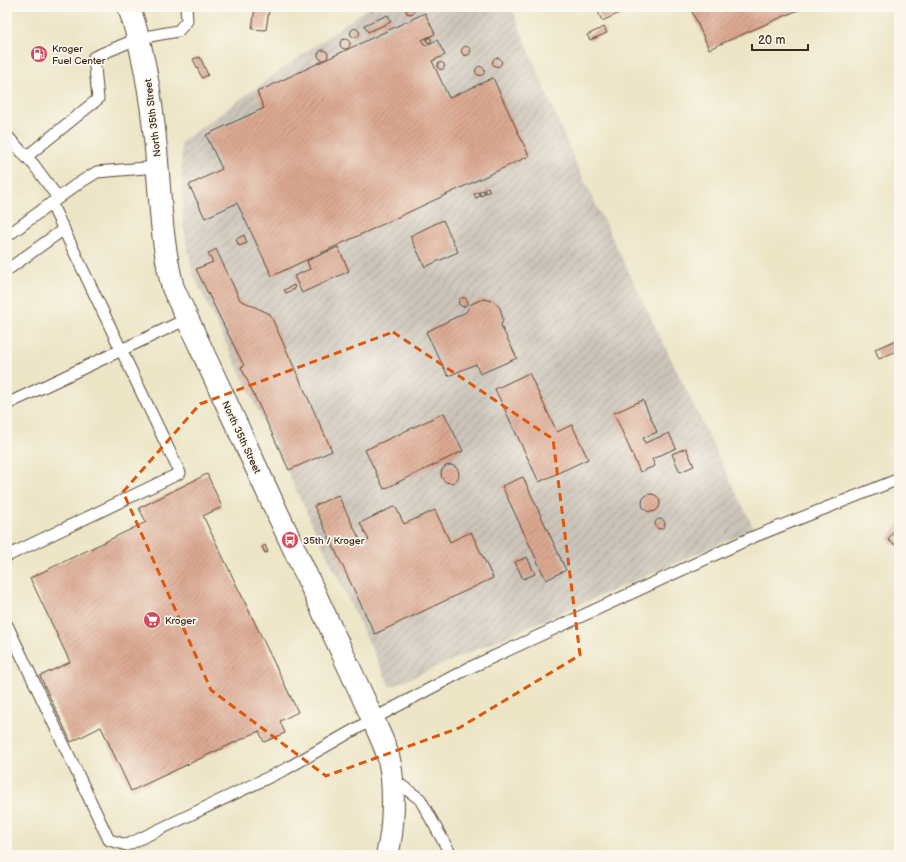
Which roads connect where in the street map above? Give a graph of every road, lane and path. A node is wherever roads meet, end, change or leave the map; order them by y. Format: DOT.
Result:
graph roads {
  1 [pos="128,7"];
  2 [pos="186,7"];
  3 [pos="139,38"];
  4 [pos="7,136"];
  5 [pos="26,157"];
  6 [pos="158,167"];
  7 [pos="55,201"];
  8 [pos="64,229"];
  9 [pos="7,236"];
  10 [pos="7,270"];
  11 [pos="187,319"];
  12 [pos="121,350"];
  13 [pos="7,404"];
  14 [pos="899,479"];
  15 [pos="7,556"];
  16 [pos="7,625"];
  17 [pos="373,719"];
  18 [pos="390,778"];
  19 [pos="387,855"];
  20 [pos="451,855"];
  1 -- 3 [label="street, North 35th Street"];
  2 -- 3 [label="lane"];
  3 -- 5 [label="lane"];
  3 -- 6 [label="street, North 35th Street"];
  4 -- 5 [label="lane"];
  5 -- 7 [label="lane"];
  6 -- 7 [label="lane"];
  6 -- 11 [label="street, North 35th Street"];
  7 -- 8 [label="lane"];
  7 -- 9 [label="lane"];
  8 -- 10 [label="lane"];
  8 -- 12 [label="lane"];
  11 -- 12 [label="lane"];
  11 -- 17 [label="street, North 35th Street"];
  12 -- 13 [label="lane"];
  12 -- 15 [label="lane"];
  14 -- 17 [label="lane"];
  16 -- 17 [label="lane"];
  17 -- 18 [label="street, North 35th Street"];
  18 -- 19 [label="street, North 35th Street"];
  18 -- 20 [label="lane"];
}
